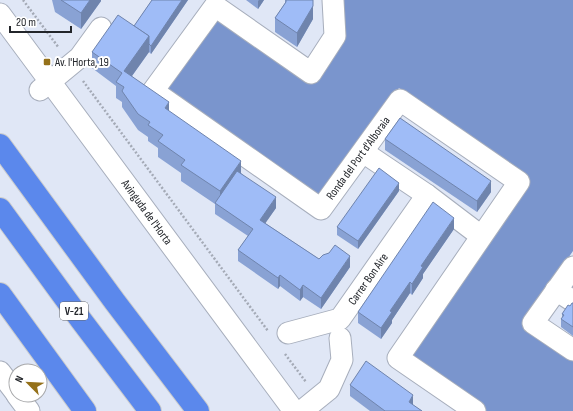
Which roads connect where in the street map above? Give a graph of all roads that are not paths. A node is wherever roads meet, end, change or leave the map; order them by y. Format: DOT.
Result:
graph roads {
  1 [pos="333,0"];
  2 [pos="0,14"];
  3 [pos="101,28"];
  4 [pos="0,37"];
  5 [pos="45,86"];
  6 [pos="0,145"];
  7 [pos="363,152"];
  8 [pos="428,195"];
  9 [pos="0,209"];
  10 [pos="481,236"];
  11 [pos="573,267"];
  12 [pos="0,294"];
  13 [pos="565,295"];
  14 [pos="340,338"];
  15 [pos="281,340"];
  16 [pos="573,350"];
  17 [pos="0,372"];
  18 [pos="8,382"];
  19 [pos="310,405"];
  20 [pos="85,411"];
  21 [pos="150,411"];
  22 [pos="198,411"];
  23 [pos="276,411"];
  24 [pos="294,411"];
  25 [pos="475,411"];
  1 -- 7 [label="street, Ronda del Port d'Alboraia"];
  2 -- 5 [label="street, Avinguda de l'Horta"];
  3 -- 5 [label="street"];
  4 -- 5 [label="street, Avinguda de l'Horta"];
  5 -- 23 [label="street, Avinguda de l'Horta"];
  5 -- 24 [label="street, Avinguda de l'Horta"];
  6 -- 22 [label="highway"];
  7 -- 8 [label="street"];
  7 -- 10 [label="street, Ronda del Port d'Alboraia"];
  8 -- 10 [label="street"];
  8 -- 15 [label="street, Carrer Bon Aire"];
  9 -- 21 [label="highway, V-21"];
  10 -- 25 [label="street, Ronda del Port d'Alboraia"];
  11 -- 13 [label="street"];
  12 -- 20 [label="highway"];
  13 -- 16 [label="street"];
  14 -- 19 [label="street"];
  17 -- 18 [label="street"];
}
